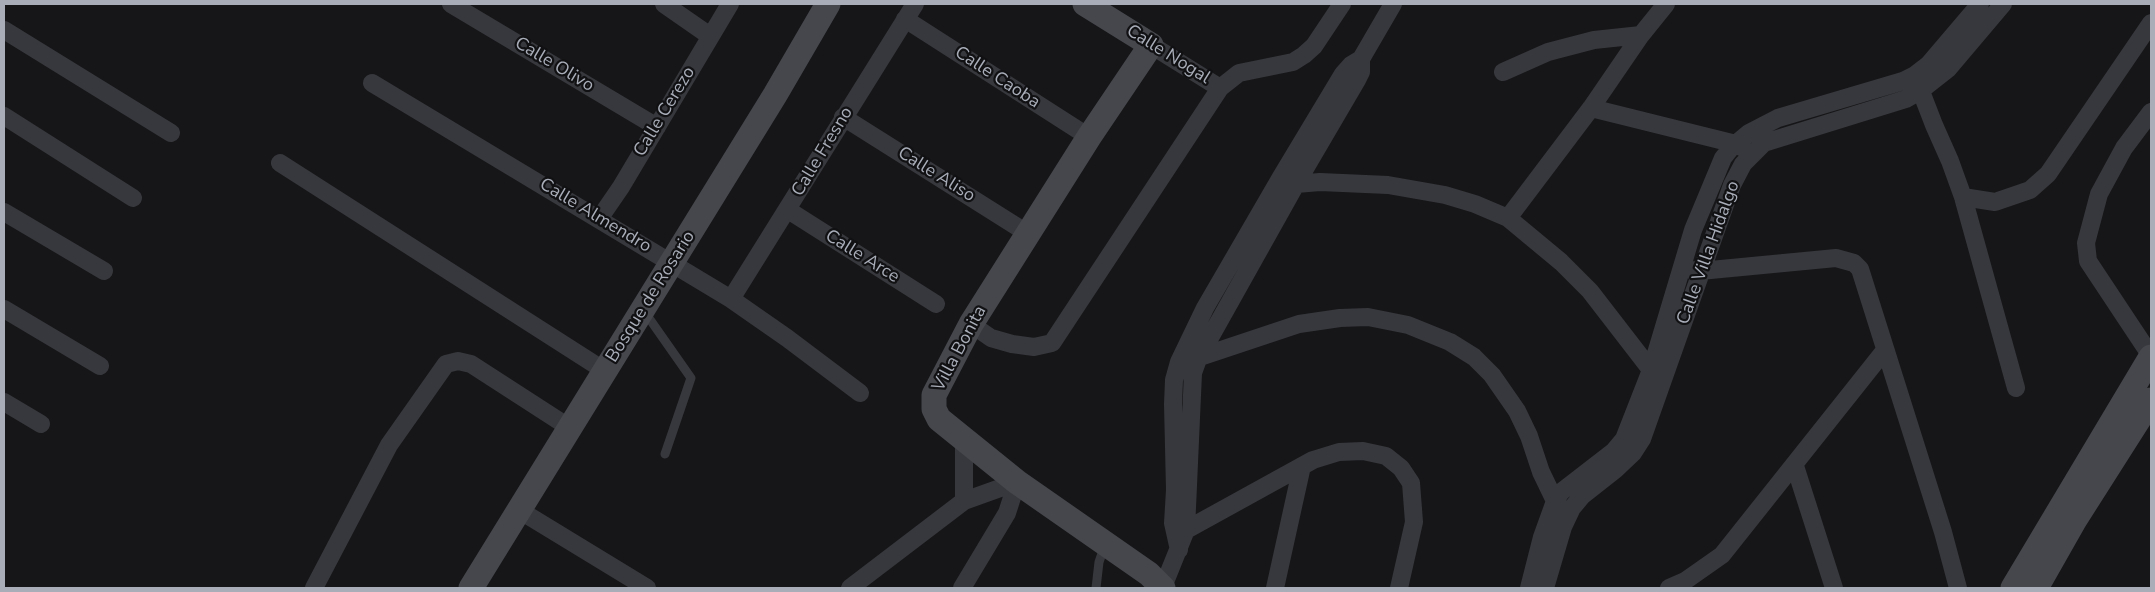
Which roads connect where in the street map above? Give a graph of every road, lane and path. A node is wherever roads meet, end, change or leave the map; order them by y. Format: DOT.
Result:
graph roads {
  1 [pos="451,4"];
  2 [pos="664,4"];
  3 [pos="730,4"];
  4 [pos="828,4"];
  5 [pos="915,4"];
  6 [pos="1085,4"];
  7 [pos="1342,4"];
  8 [pos="1393,4"];
  9 [pos="1666,4"];
  10 [pos="1980,4"];
  11 [pos="2003,4"];
  12 [pos="905,19"];
  13 [pos="2151,22"];
  14 [pos="4,30"];
  15 [pos="1641,35"];
  16 [pos="710,36"];
  17 [pos="1151,45"];
  18 [pos="1361,59"];
  19 [pos="1503,72"];
  20 [pos="372,83"];
  21 [pos="1918,83"];
  22 [pos="1220,88"];
  23 [pos="1591,108"];
  24 [pos="2151,112"];
  25 [pos="4,116"];
  26 [pos="844,117"];
  27 [pos="657,127"];
  28 [pos="171,133"];
  29 [pos="1089,137"];
  30 [pos="1736,144"];
  31 [pos="1752,153"];
  32 [pos="280,163"];
  33 [pos="1296,184"];
  34 [pos="1963,197"];
  35 [pos="133,198"];
  36 [pos="788,210"];
  37 [pos="4,212"];
  38 [pos="1508,218"];
  39 [pos="599,219"];
  40 [pos="1027,233"];
  41 [pos="672,262"];
  42 [pos="1681,269"];
  43 [pos="104,271"];
  44 [pos="1700,271"];
  45 [pos="731,299"];
  46 [pos="936,304"];
  47 [pos="4,309"];
  48 [pos="643,309"];
  49 [pos="970,324"];
  50 [pos="1885,350"];
  51 [pos="2151,356"];
  52 [pos="1198,358"];
  53 [pos="1179,362"];
  54 [pos="100,366"];
  55 [pos="1651,370"];
  56 [pos="605,371"];
  57 [pos="2016,388"];
  58 [pos="860,393"];
  59 [pos="2151,400"];
  60 [pos="4,402"];
  61 [pos="41,424"];
  62 [pos="570,428"];
  63 [pos="964,439"];
  64 [pos="665,454"];
  65 [pos="1302,466"];
  66 [pos="1795,466"];
  67 [pos="1017,482"];
  68 [pos="964,501"];
  69 [pos="1555,501"];
  70 [pos="519,510"];
  71 [pos="1568,516"];
  72 [pos="1180,531"];
  73 [pos="1105,544"];
  74 [pos="314,588"];
  75 [pos="471,588"];
  76 [pos="647,588"];
  77 [pos="850,588"];
  78 [pos="962,588"];
  79 [pos="1096,588"];
  80 [pos="1163,588"];
  81 [pos="1275,588"];
  82 [pos="1399,588"];
  83 [pos="1529,588"];
  84 [pos="1545,588"];
  85 [pos="1671,588"];
  86 [pos="1834,588"];
  87 [pos="1958,588"];
  88 [pos="2012,588"];
  89 [pos="2036,588"];
  1 -- 27 [label="street, Calle Olivo"];
  2 -- 16 [label="street"];
  3 -- 16 [label="street, Calle Cerezo"];
  4 -- 41 [label="main road, Bosque de Rosario"];
  5 -- 12 [label="street, Calle Fresno"];
  6 -- 17 [label="main road, Calle Nogal"];
  7 -- 22 [label="street, Calle Nogal"];
  8 -- 18 [label="street"];
  9 -- 15 [label="street"];
  10 -- 21 [label="street, Calle Villa Hidalgo"];
  11 -- 21 [label="street, Calle Villa Hidalgo"];
  12 -- 26 [label="street, Calle Fresno"];
  12 -- 29 [label="street, Calle Caoba"];
  13 -- 34 [label="street"];
  14 -- 28 [label="street"];
  15 -- 19 [label="street"];
  15 -- 23 [label="street"];
  16 -- 27 [label="street, Calle Cerezo"];
  17 -- 22 [label="street, Calle Nogal"];
  17 -- 29 [label="main road, Villa Bonita"];
  18 -- 33 [label="street"];
  18 -- 53 [label="street"];
  20 -- 39 [label="street, Calle Almendro"];
  21 -- 30 [label="street, Calle Villa Hidalgo"];
  21 -- 31 [label="street, Calle Villa Hidalgo"];
  21 -- 34 [label="street"];
  22 -- 49 [label="street"];
  23 -- 30 [label="street"];
  23 -- 38 [label="street"];
  24 -- 51 [label="street"];
  25 -- 35 [label="street"];
  26 -- 36 [label="street, Calle Fresno"];
  26 -- 40 [label="street, Calle Aliso"];
  27 -- 39 [label="street, Calle Cerezo"];
  29 -- 40 [label="main road, Villa Bonita"];
  30 -- 31 [label="street"];
  30 -- 42 [label="street, Calle Villa Hidalgo"];
  31 -- 44 [label="street, Calle Villa Hidalgo"];
  32 -- 56 [label="street"];
  33 -- 38 [label="street"];
  33 -- 52 [label="street"];
  34 -- 57 [label="street"];
  36 -- 45 [label="street, Calle Fresno"];
  36 -- 46 [label="street, Calle Arce"];
  37 -- 43 [label="street"];
  38 -- 55 [label="street"];
  39 -- 41 [label="street, Calle Almendro"];
  40 -- 49 [label="main road, Villa Bonita"];
  41 -- 45 [label="street, Calle Almendro"];
  41 -- 48 [label="main road, Bosque de Rosario"];
  42 -- 44 [label="street"];
  42 -- 55 [label="street, Calle Villa Hidalgo"];
  44 -- 50 [label="street"];
  44 -- 71 [label="street, Calle Villa Hidalgo"];
  45 -- 58 [label="street, Calle Almendro"];
  47 -- 54 [label="street"];
  48 -- 56 [label="main road, Bosque de Rosario"];
  48 -- 64 [label="lane"];
  49 -- 63 [label="main road, Villa Bonita"];
  50 -- 66 [label="street"];
  50 -- 87 [label="street"];
  51 -- 88 [label="main road"];
  52 -- 53 [label="street"];
  52 -- 69 [label="street"];
  52 -- 72 [label="street"];
  53 -- 72 [label="street"];
  55 -- 69 [label="street, Calle Villa Hidalgo"];
  56 -- 62 [label="main road, Bosque de Rosario"];
  59 -- 89 [label="main road"];
  60 -- 61 [label="street"];
  62 -- 70 [label="main road, Bosque de Rosario"];
  62 -- 74 [label="street"];
  63 -- 67 [label="main road, Villa Bonita"];
  63 -- 68 [label="street"];
  65 -- 72 [label="street"];
  65 -- 81 [label="street"];
  65 -- 82 [label="street"];
  66 -- 85 [label="street"];
  66 -- 86 [label="street"];
  67 -- 68 [label="street"];
  67 -- 73 [label="main road, Villa Bonita"];
  67 -- 78 [label="street"];
  68 -- 77 [label="street"];
  69 -- 71 [label="street"];
  69 -- 83 [label="street, Calle Villa Hidalgo"];
  70 -- 75 [label="main road, Bosque de Rosario"];
  70 -- 76 [label="street"];
  71 -- 84 [label="street, Calle Villa Hidalgo"];
  72 -- 80 [label="street"];
  73 -- 79 [label="lane"];
  73 -- 80 [label="main road, Villa Bonita"];
}
